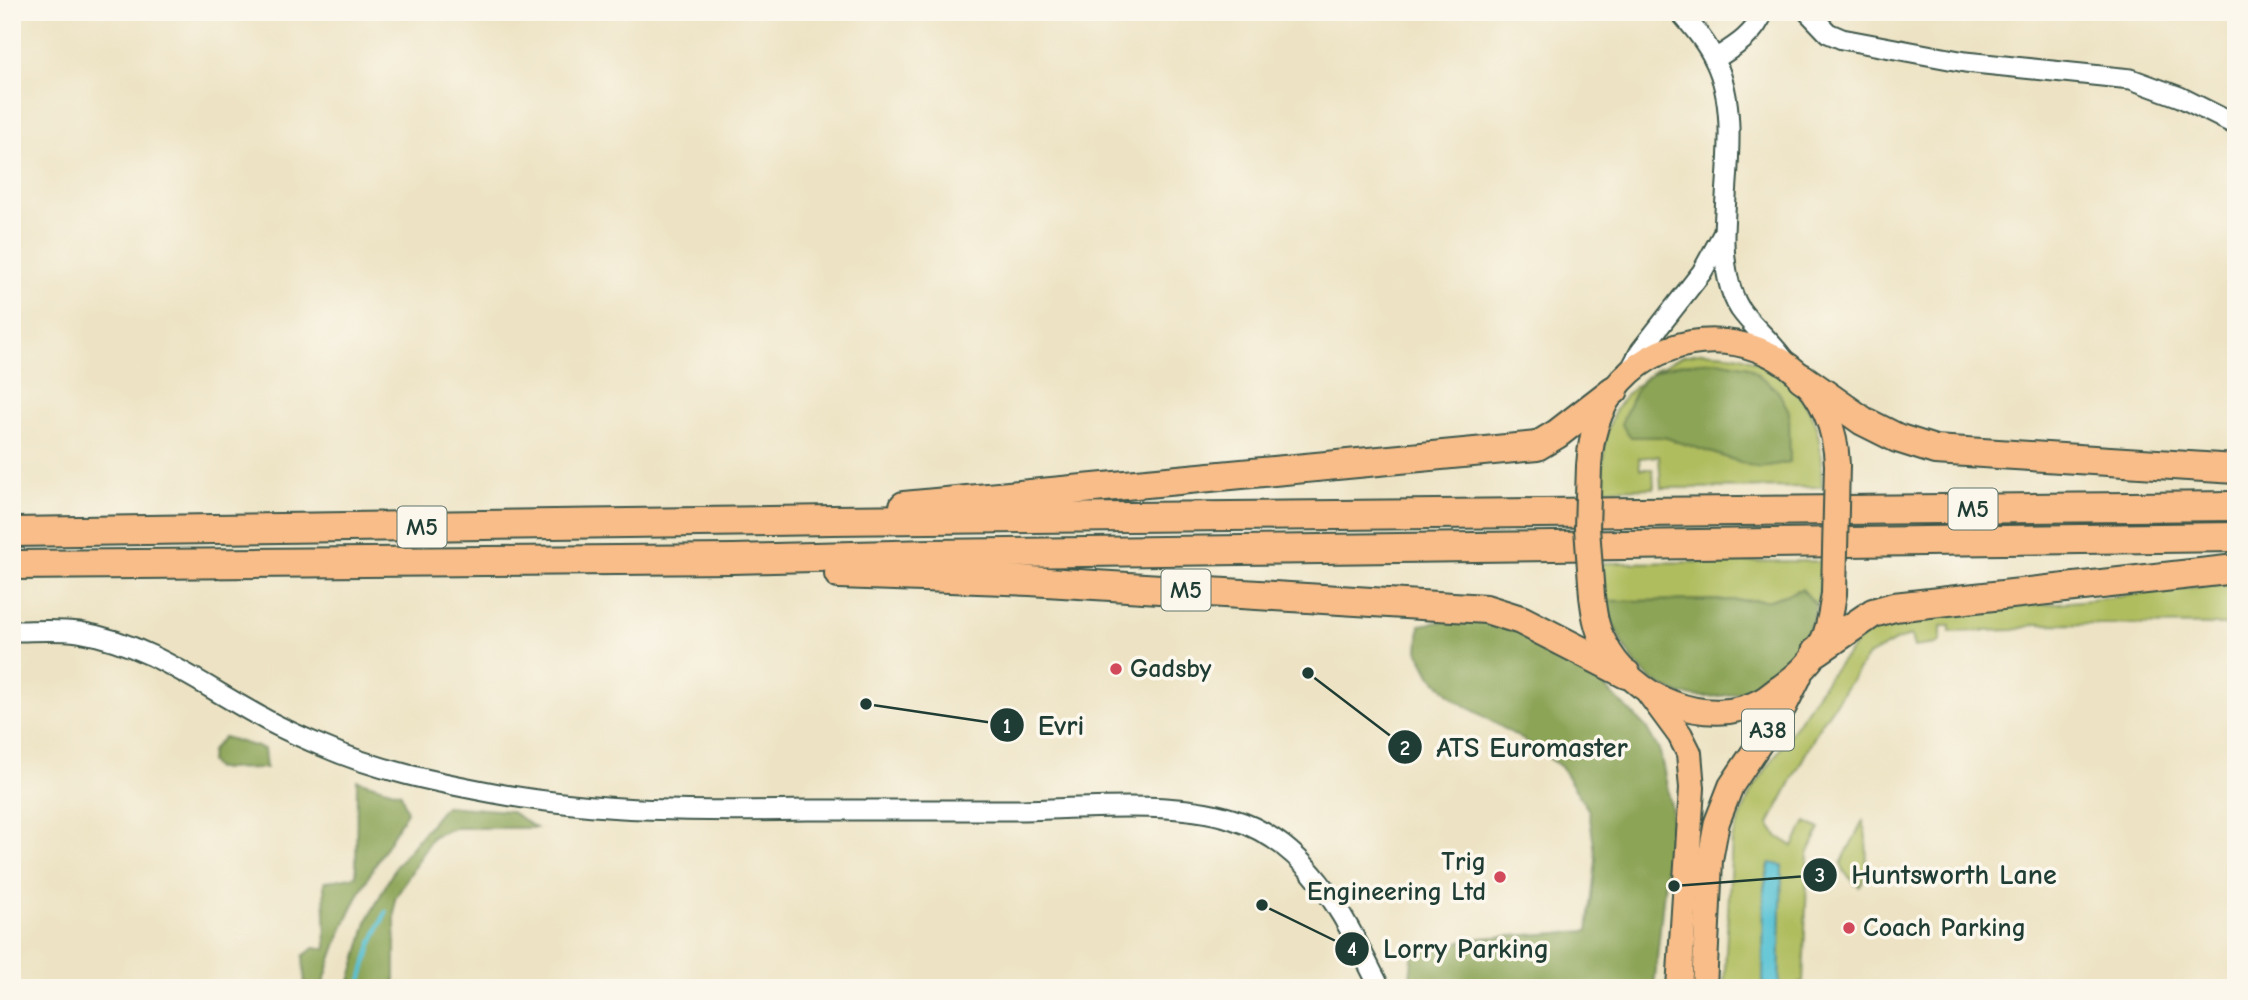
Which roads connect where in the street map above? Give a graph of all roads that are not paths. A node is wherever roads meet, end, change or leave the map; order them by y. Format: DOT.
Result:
graph roads {
  1 [pos="1680,12"];
  2 [pos="1763,12"];
  3 [pos="1808,12"];
  4 [pos="1715,59"];
  5 [pos="2236,125"];
  6 [pos="1724,233"];
  7 [pos="1795,372"];
  8 [pos="1621,382"];
  9 [pos="2236,469"];
  10 [pos="2236,506"];
  11 [pos="832,520"];
  12 [pos="12,532"];
  13 [pos="2236,537"];
  14 [pos="733,559"];
  15 [pos="12,565"];
  16 [pos="2236,569"];
  17 [pos="12,631"];
  18 [pos="1809,663"];
  19 [pos="1626,674"];
  20 [pos="1648,693"];
  21 [pos="1380,988"];
  22 [pos="1679,988"];
  23 [pos="1704,988"];
  1 -- 4 [label="street"];
  2 -- 4 [label="street"];
  3 -- 5 [label="street"];
  4 -- 6 [label="street"];
  6 -- 7 [label="street"];
  6 -- 8 [label="street"];
  7 -- 8 [label="main road"];
  7 -- 9 [label="highway, M5"];
  7 -- 18 [label="main road, bridge"];
  8 -- 11 [label="highway, M5"];
  8 -- 19 [label="main road, bridge"];
  10 -- 11 [label="highway, M5"];
  11 -- 12 [label="highway, M5"];
  13 -- 14 [label="highway, M5"];
  14 -- 15 [label="highway, M5"];
  14 -- 19 [label="highway, M5"];
  16 -- 18 [label="highway"];
  17 -- 21 [label="street"];
  18 -- 20 [label="main road"];
  18 -- 23 [label="main road, A38"];
  19 -- 20 [label="main road"];
  20 -- 22 [label="main road"];
}
